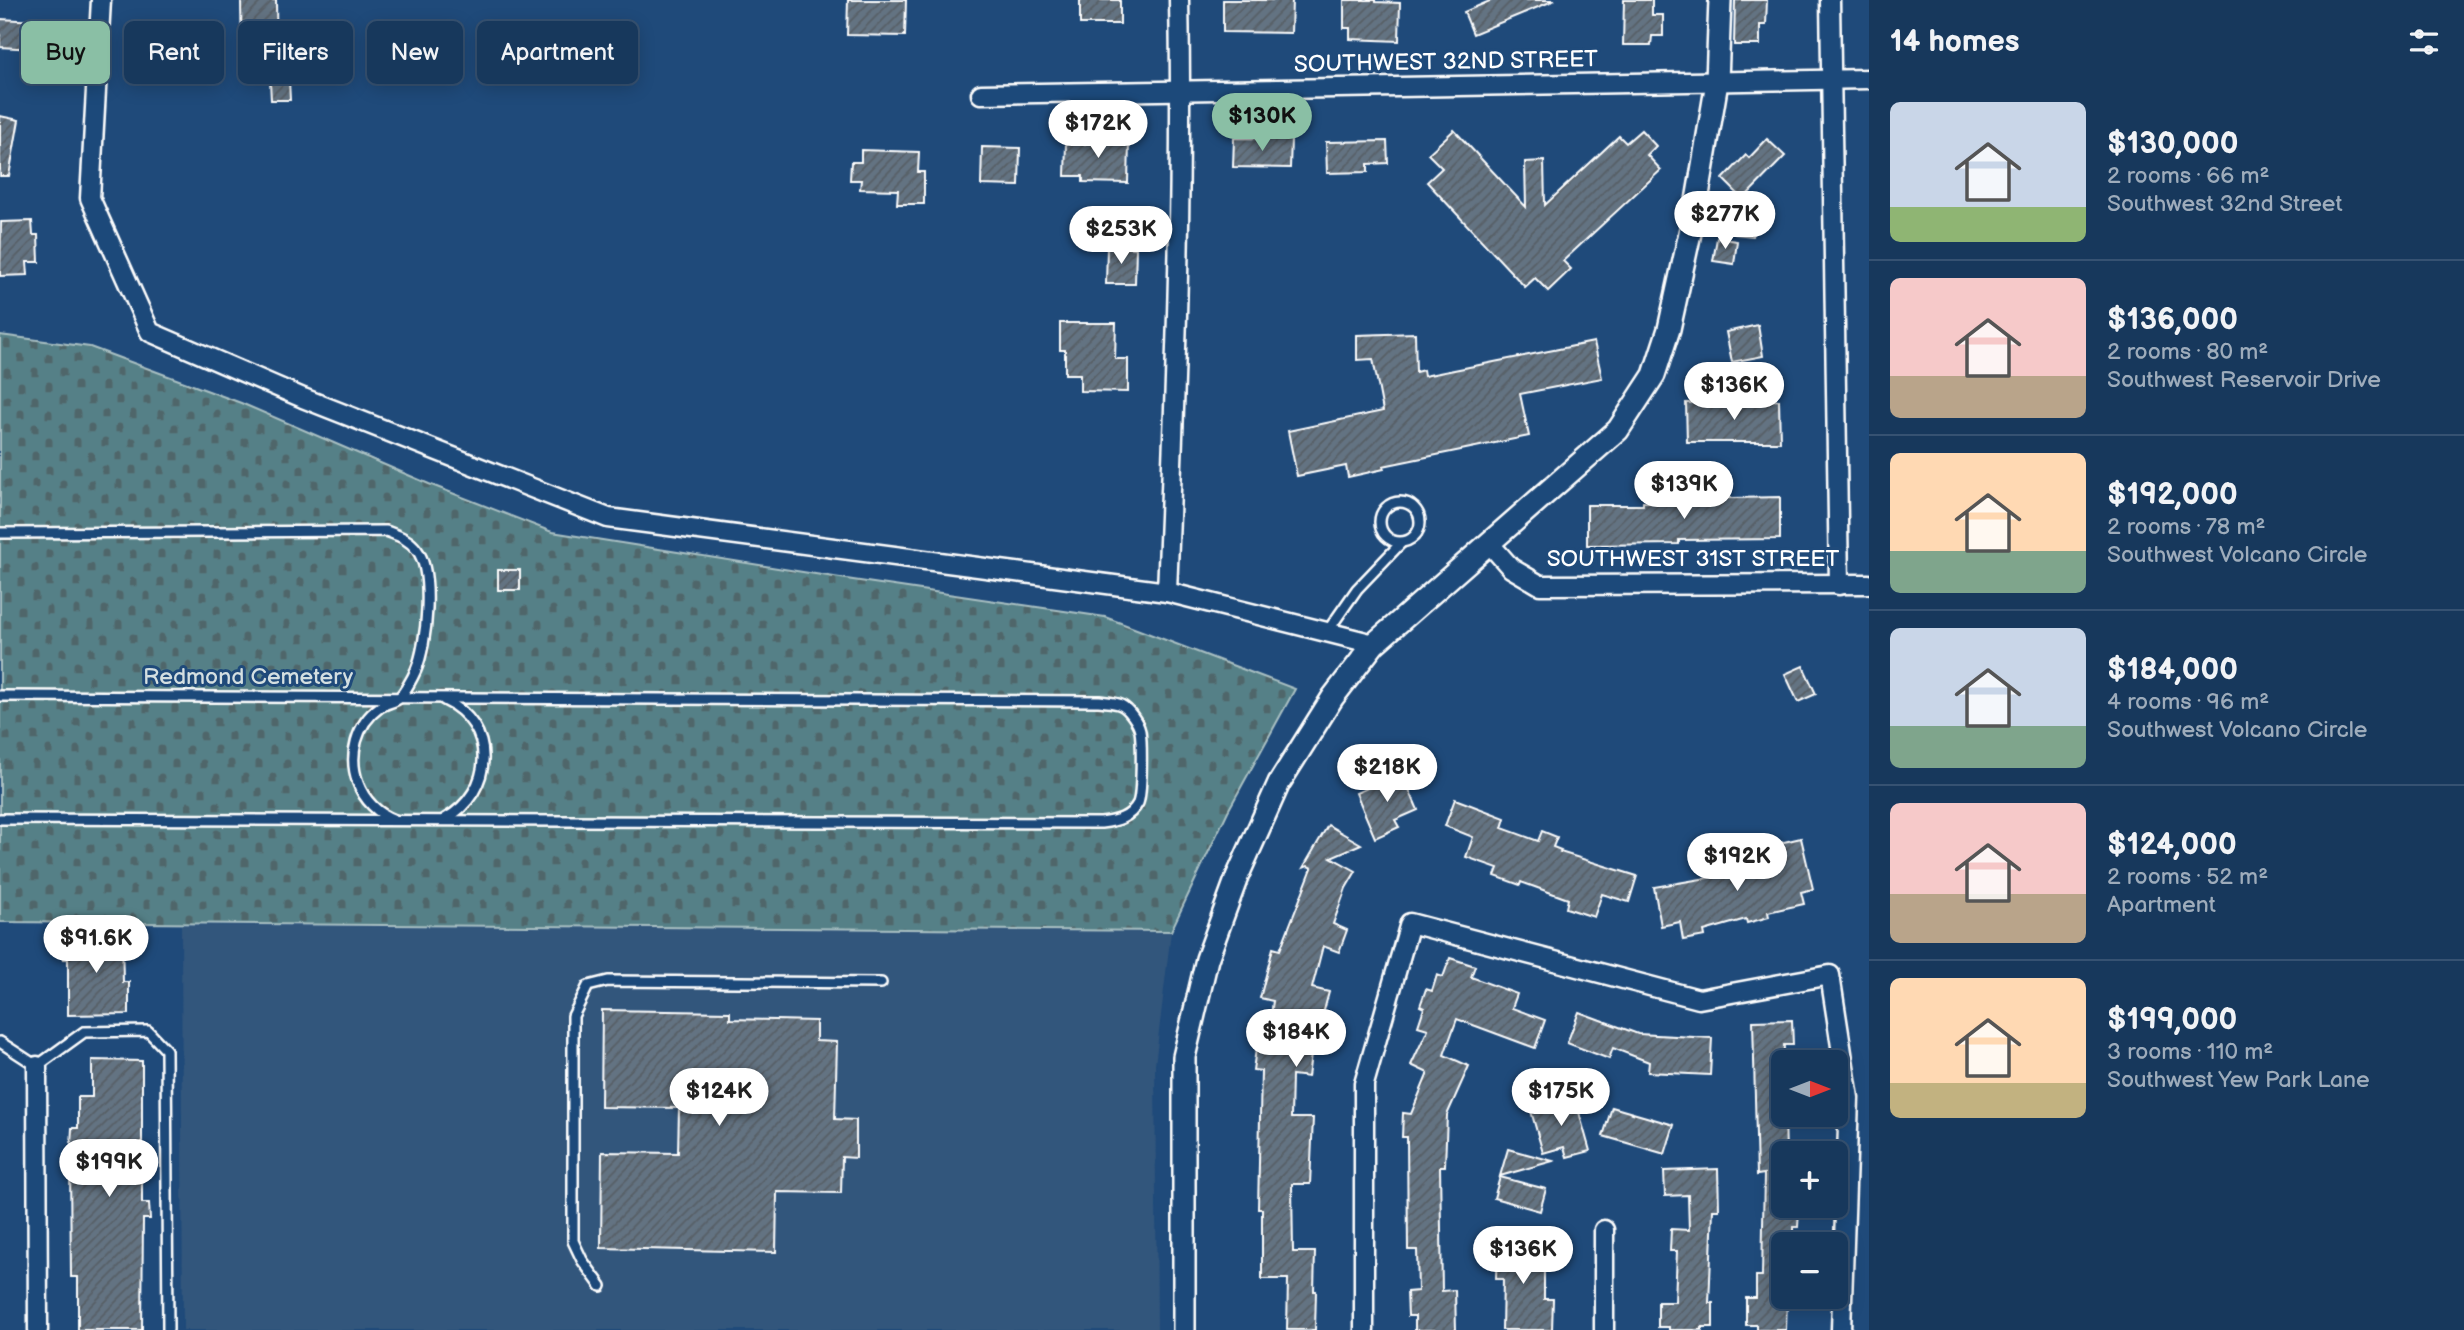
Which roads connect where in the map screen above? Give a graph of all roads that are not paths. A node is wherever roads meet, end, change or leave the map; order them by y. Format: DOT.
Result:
graph roads {
  1 [pos="101,0"];
  2 [pos="1179,0"];
  3 [pos="1720,0"];
  4 [pos="1830,0"];
  5 [pos="1869,79"];
  6 [pos="1832,80"];
  7 [pos="1717,82"];
  8 [pos="1181,92"];
  9 [pos="981,94"];
  10 [pos="0,533"];
  11 [pos="1401,543"];
  12 [pos="1489,543"];
  13 [pos="1869,584"];
  14 [pos="1839,585"];
  15 [pos="1167,592"];
  16 [pos="1326,632"];
  17 [pos="1374,644"];
  18 [pos="0,696"];
  19 [pos="399,698"];
  20 [pos="439,698"];
  21 [pos="0,820"];
  22 [pos="396,821"];
  23 [pos="440,821"];
  24 [pos="881,983"];
  25 [pos="0,1042"];
  26 [pos="37,1066"];
  27 [pos="1604,1230"];
  28 [pos="601,1286"];
  29 [pos="38,1330"];
  30 [pos="168,1330"];
  31 [pos="1184,1330"];
  32 [pos="1364,1330"];
  33 [pos="1604,1330"];
  34 [pos="1840,1330"];
  1 -- 15 [label="street"];
  2 -- 8 [label="street"];
  3 -- 7 [label="street"];
  4 -- 6 [label="street"];
  5 -- 6 [label="street, SOUTHWEST 32ND STREET"];
  6 -- 7 [label="street, SOUTHWEST 32ND STREET"];
  6 -- 14 [label="street"];
  7 -- 8 [label="street, SOUTHWEST 32ND STREET"];
  7 -- 12 [label="street"];
  8 -- 9 [label="street, SOUTHWEST 32ND STREET"];
  8 -- 15 [label="street"];
  10 -- 19 [label="lane"];
  11 -- 11 [label="lane"];
  11 -- 16 [label="lane"];
  12 -- 14 [label="street, SOUTHWEST 31ST STREET"];
  12 -- 17 [label="street"];
  13 -- 14 [label="street, SOUTHWEST 31ST STREET"];
  15 -- 16 [label="street"];
  16 -- 17 [label="street"];
  17 -- 31 [label="street"];
  18 -- 19 [label="lane"];
  19 -- 20 [label="lane"];
  19 -- 22 [label="lane"];
  20 -- 23 [label="lane"];
  20 -- 23 [label="lane"];
  21 -- 22 [label="lane"];
  22 -- 23 [label="lane"];
  24 -- 28 [label="lane"];
  25 -- 26 [label="lane"];
  26 -- 29 [label="street"];
  26 -- 30 [label="lane"];
  27 -- 33 [label="street"];
  32 -- 34 [label="street"];
}
